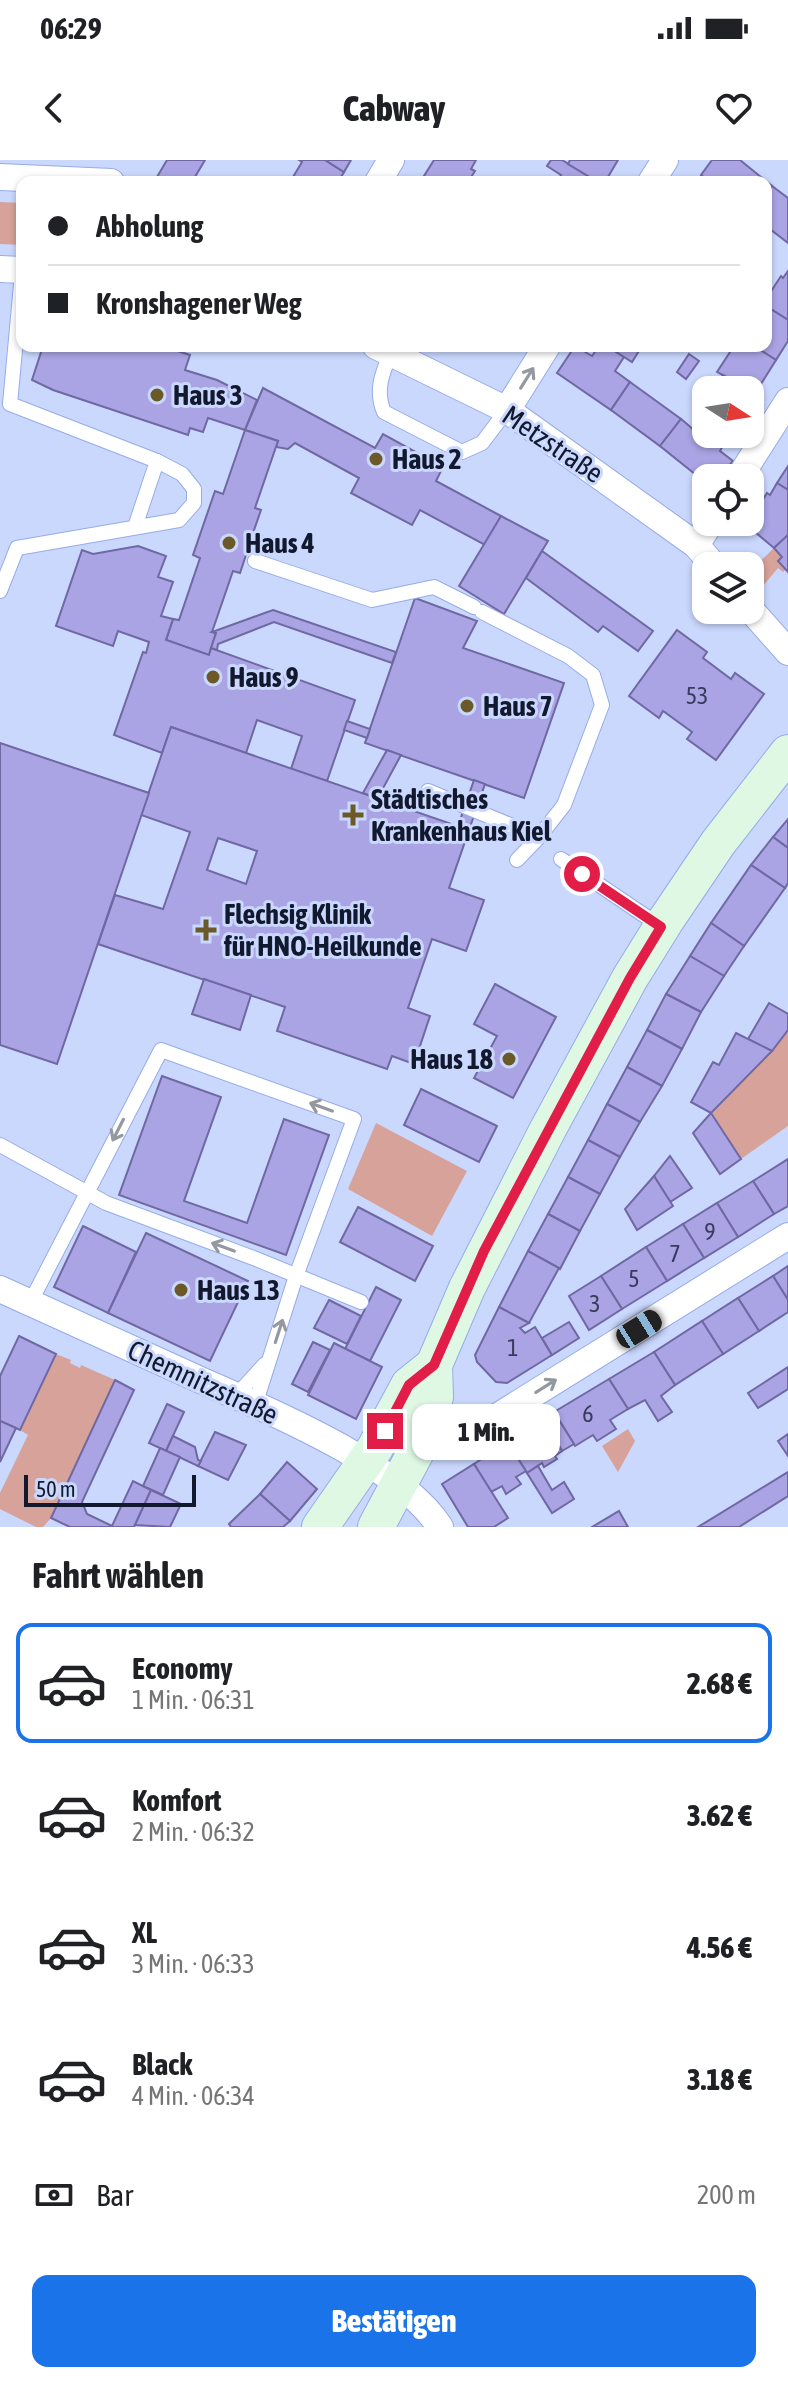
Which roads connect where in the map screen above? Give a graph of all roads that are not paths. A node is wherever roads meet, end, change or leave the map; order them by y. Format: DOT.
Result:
graph roads {
  1 [pos="16,338"];
  2 [pos="383,352"];
  3 [pos="387,352"];
  4 [pos="543,352"];
  5 [pos="788,401"];
  6 [pos="507,410"];
  7 [pos="157,461"];
  8 [pos="748,464"];
  9 [pos="135,527"];
  10 [pos="702,536"];
  11 [pos="696,545"];
  12 [pos="702,552"];
  13 [pos="255,561"];
  14 [pos="0,591"];
  15 [pos="763,624"];
  16 [pos="788,652"];
  17 [pos="788,753"];
  18 [pos="428,791"];
  19 [pos="539,837"];
  20 [pos="561,859"];
  21 [pos="517,860"];
  22 [pos="661,927"];
  23 [pos="0,1145"];
  24 [pos="86,1193"];
  25 [pos="788,1237"];
  26 [pos="296,1276"];
  27 [pos="9,1298"];
  28 [pos="361,1302"];
  29 [pos="269,1360"];
  30 [pos="434,1365"];
  31 [pos="246,1400"];
  32 [pos="429,1417"];
  33 [pos="366,1463"];
  34 [pos="400,1485"];
  35 [pos="320,1527"];
  36 [pos="376,1527"];
  37 [pos="440,1527"];
  1 -- 7 [label="lane"];
  2 -- 6 [label="lane"];
  3 -- 6 [label="street, Metzstraße"];
  6 -- 4 [label="street, one-way"];
  5 -- 8 [label="street"];
  6 -- 11 [label="street, Metzstraße"];
  7 -- 9 [label="lane"];
  7 -- 9 [label="lane"];
  9 -- 14 [label="lane"];
  10 -- 11 [label="street"];
  11 -- 12 [label="street, Metzstraße"];
  13 -- 19 [label="lane"];
  15 -- 16 [label="street"];
  17 -- 22 [label="main road"];
  18 -- 19 [label="lane"];
  19 -- 21 [label="lane"];
  20 -- 22 [label="lane"];
  22 -- 30 [label="main road"];
  23 -- 24 [label="lane"];
  26 -- 24 [label="lane, one-way"];
  26 -- 24 [label="lane, one-way"];
  24 -- 27 [label="lane"];
  32 -- 25 [label="street, one-way"];
  26 -- 28 [label="lane"];
  29 -- 26 [label="lane, one-way"];
  27 -- 31 [label="street, Chemnitzstraße"];
  29 -- 31 [label="lane"];
  29 -- 31 [label="lane"];
  30 -- 32 [label="main road"];
  30 -- 33 [label="main road"];
  31 -- 33 [label="street, Chemnitzstraße"];
  32 -- 34 [label="main road"];
  33 -- 34 [label="street, Chemnitzstraße"];
  33 -- 35 [label="main road"];
  34 -- 36 [label="main road"];
  34 -- 37 [label="street, Chemnitzstraße"];
}
